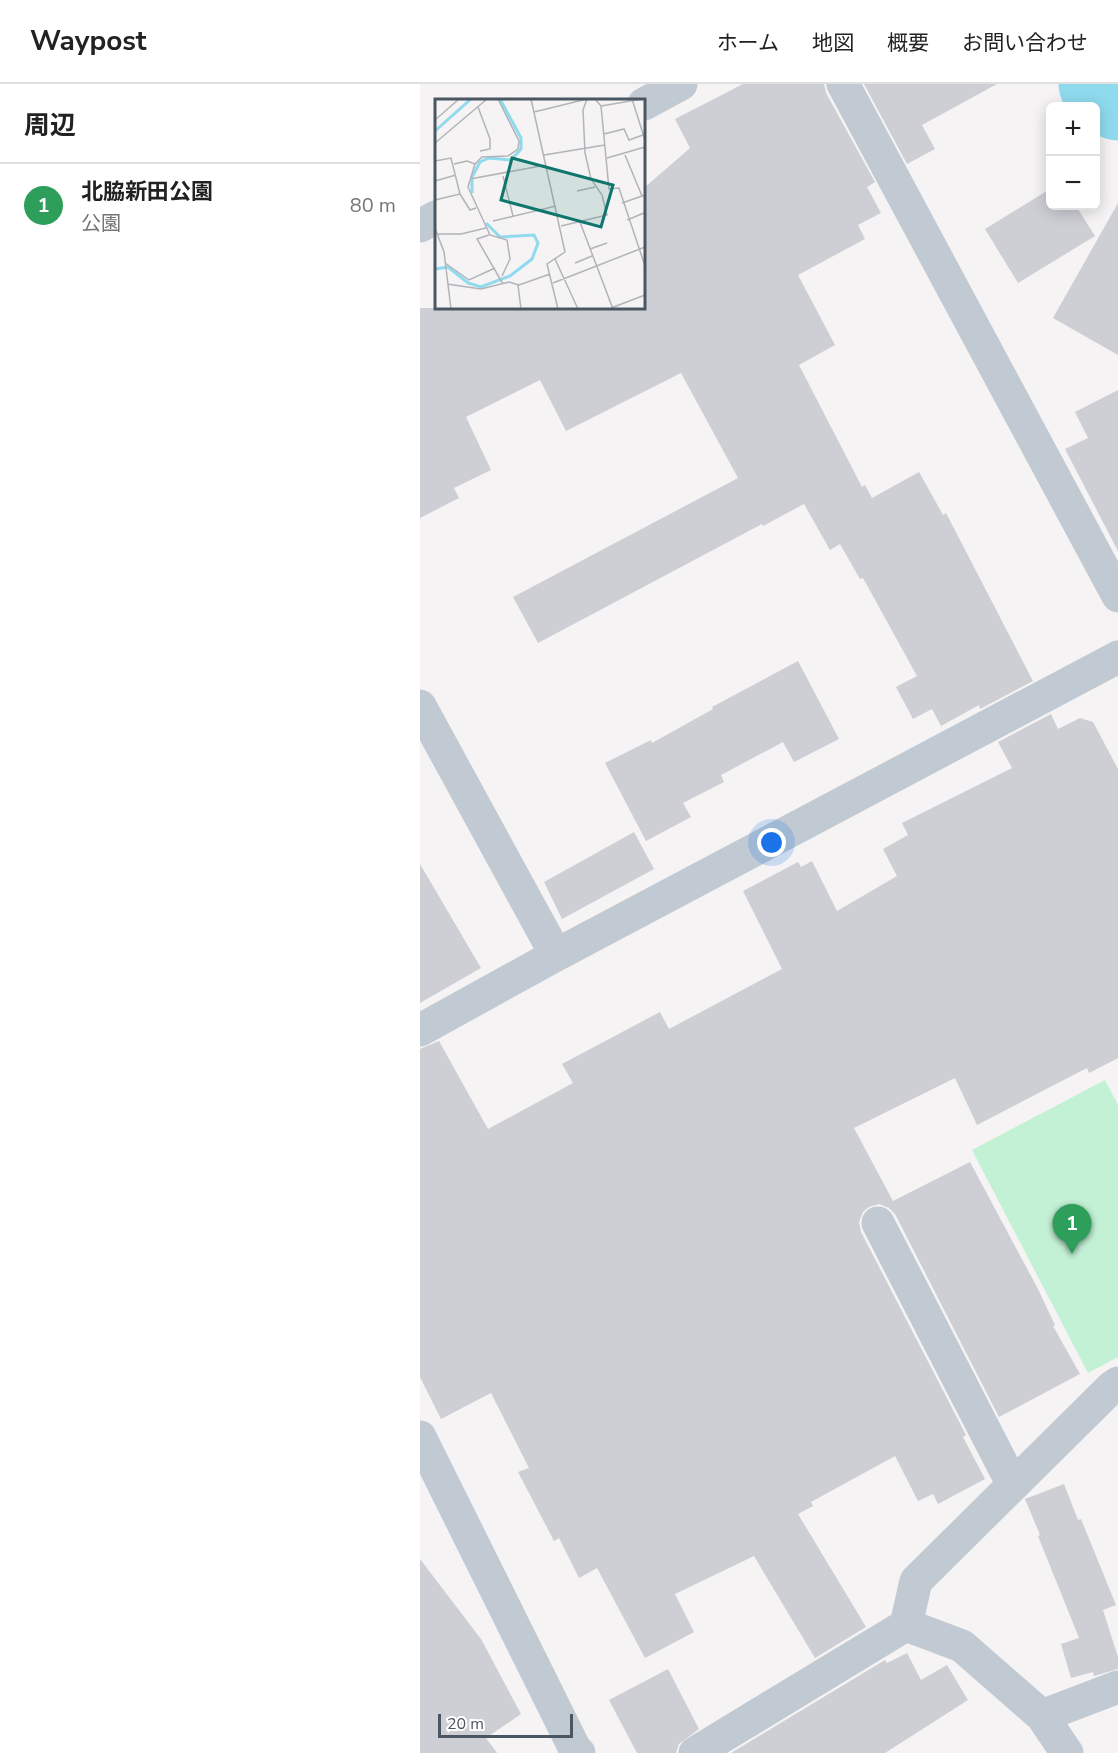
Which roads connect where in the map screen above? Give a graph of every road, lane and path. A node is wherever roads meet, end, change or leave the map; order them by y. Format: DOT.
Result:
graph roads {
  1 [pos="681,84"];
  2 [pos="843,84"];
  3 [pos="645,103"];
  4 [pos="435,218"];
  5 [pos="420,226"];
  6 [pos="1118,596"];
  7 [pos="1118,657"];
  8 [pos="420,706"];
  9 [pos="556,955"];
  10 [pos="420,1030"];
  11 [pos="878,1223"];
  12 [pos="1118,1383"];
  13 [pos="420,1437"];
  14 [pos="1013,1485"];
  15 [pos="906,1625"];
  16 [pos="1118,1687"];
  17 [pos="1042,1716"];
  18 [pos="579,1753"];
  19 [pos="695,1753"];
  20 [pos="1067,1753"];
  1 -- 3 [label="street"];
  2 -- 6 [label="street"];
  4 -- 5 [label="street"];
  7 -- 9 [label="street"];
  8 -- 9 [label="street"];
  9 -- 10 [label="street"];
  11 -- 14 [label="street"];
  12 -- 14 [label="street"];
  13 -- 18 [label="street"];
  14 -- 15 [label="street"];
  15 -- 17 [label="street"];
  15 -- 19 [label="street"];
  16 -- 17 [label="street"];
  17 -- 20 [label="street"];
}
